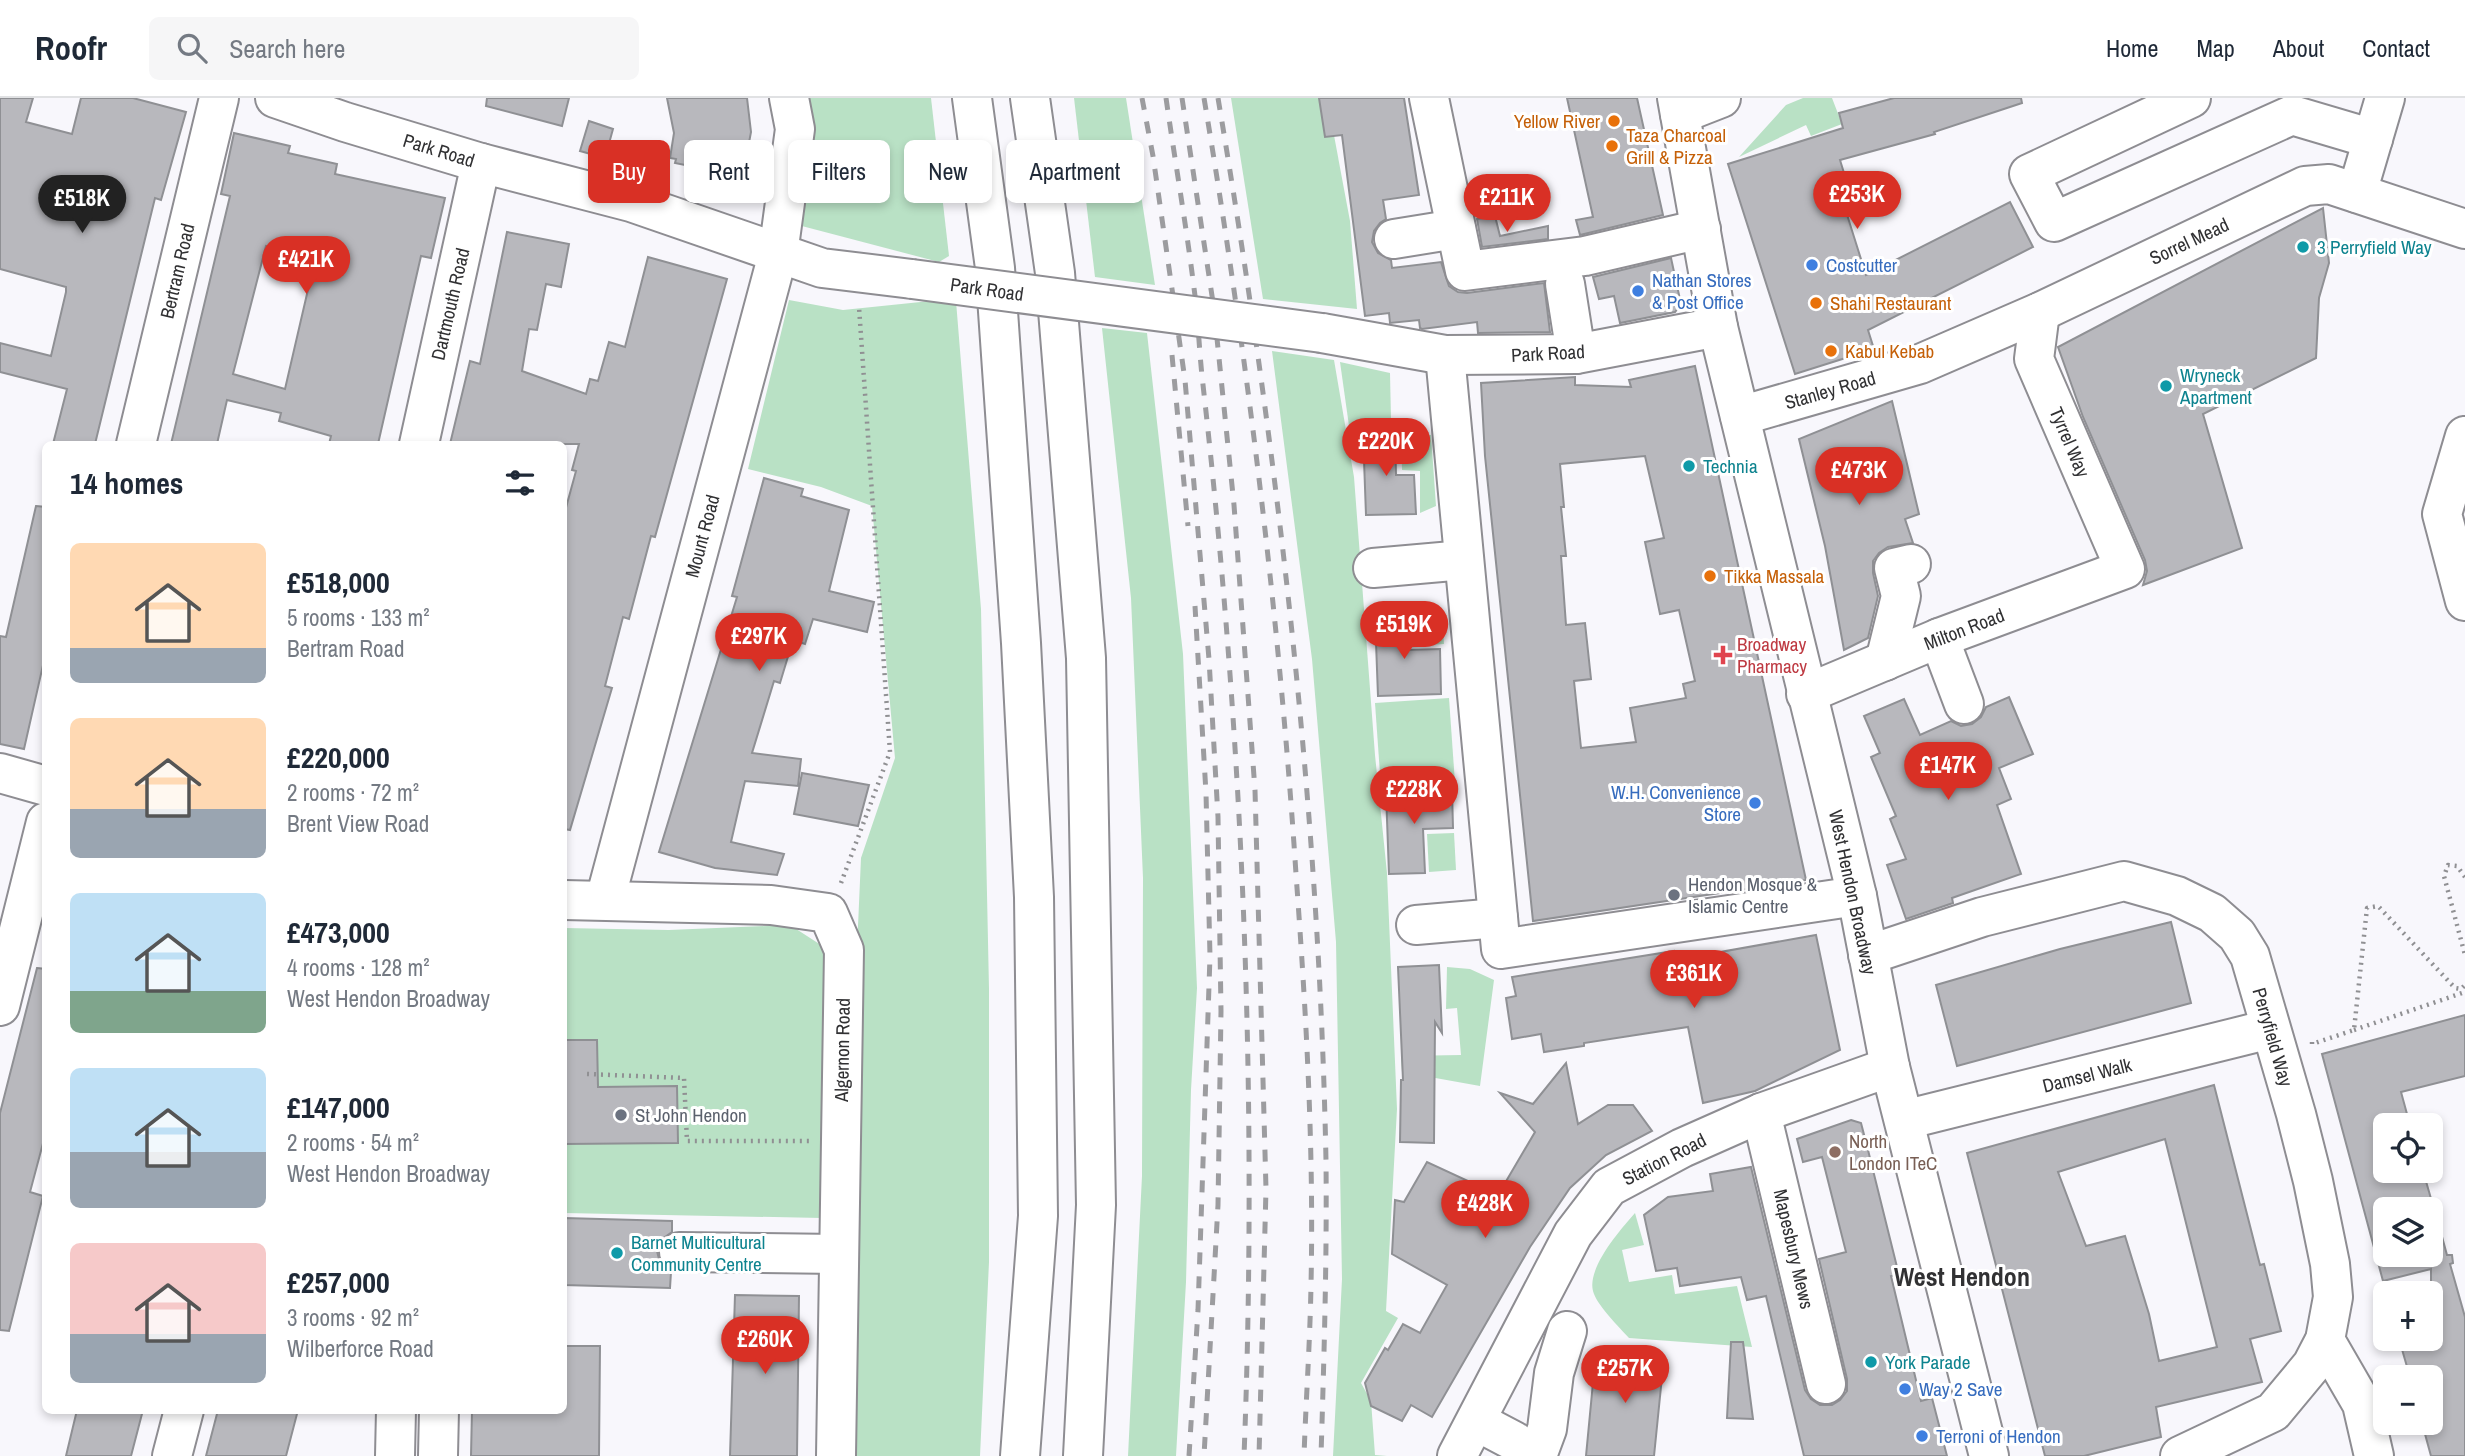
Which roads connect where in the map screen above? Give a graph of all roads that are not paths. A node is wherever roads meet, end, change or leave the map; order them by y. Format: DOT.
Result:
graph roads {
  1 [pos="219,98"];
  2 [pos="275,98"];
  3 [pos="789,98"];
  4 [pos="970,98"];
  5 [pos="1030,98"];
  6 [pos="1429,98"];
  7 [pos="1721,98"];
  8 [pos="2191,98"];
  9 [pos="2385,98"];
  10 [pos="1678,106"];
  11 [pos="2373,139"];
  12 [pos="481,163"];
  13 [pos="2357,193"];
  14 [pos="1456,229"];
  15 [pos="1701,229"];
  16 [pos="2465,229"];
  17 [pos="1394,239"];
  18 [pos="778,254"];
  19 [pos="1565,284"];
  20 [pos="2039,312"];
  21 [pos="1718,327"];
  22 [pos="1576,354"];
  23 [pos="1445,355"];
  24 [pos="1920,364"];
  25 [pos="1740,415"];
  26 [pos="2465,436"];
  27 [pos="137,441"];
  28 [pos="420,441"];
  29 [pos="1464,560"];
  30 [pos="1911,564"];
  31 [pos="1373,568"];
  32 [pos="2125,569"];
  33 [pos="2465,600"];
  34 [pos="1939,638"];
  35 [pos="1885,661"];
  36 [pos="1806,694"];
  37 [pos="1964,704"];
  38 [pos="0,773"];
  39 [pos="42,785"];
  40 [pos="42,838"];
  41 [pos="1857,897"];
  42 [pos="567,900"];
  43 [pos="605,900"];
  44 [pos="1498,918"];
  45 [pos="1416,925"];
  46 [pos="1868,955"];
  47 [pos="0,1006"];
  48 [pos="2270,1029"];
  49 [pos="1890,1067"];
  50 [pos="1761,1113"];
  51 [pos="1904,1120"];
  52 [pos="680,1252"];
  53 [pos="839,1254"];
  54 [pos="1567,1331"];
  55 [pos="2325,1340"];
  56 [pos="1826,1384"];
  57 [pos="183,1414"];
  58 [pos="396,1414"];
  59 [pos="439,1414"];
  60 [pos="1476,1421"];
  61 [pos="172,1456"];
  62 [pos="395,1456"];
  63 [pos="438,1456"];
  64 [pos="836,1456"];
  65 [pos="1020,1456"];
  66 [pos="1083,1456"];
  67 [pos="1457,1456"];
  68 [pos="1535,1456"];
  69 [pos="1989,1456"];
  70 [pos="2180,1456"];
  71 [pos="2375,1456"];
  1 -- 27 [label="main road, Bertram Road"];
  2 -- 12 [label="main road, Park Road"];
  3 -- 18 [label="main road, Mount Road"];
  4 -- 65 [label="main road"];
  5 -- 66 [label="main road"];
  6 -- 14 [label="main road"];
  7 -- 10 [label="main road"];
  8 -- 11 [label="main road"];
  9 -- 11 [label="main road"];
  10 -- 15 [label="main road, West Hendon Broadway"];
  11 -- 13 [label="main road"];
  12 -- 18 [label="main road, Park Road"];
  12 -- 28 [label="main road, Dartmouth Road"];
  13 -- 16 [label="main road, Sorrel Mead"];
  13 -- 20 [label="main road, Sorrel Mead"];
  14 -- 15 [label="main road"];
  14 -- 17 [label="main road"];
  15 -- 21 [label="main road, West Hendon Broadway"];
  18 -- 23 [label="main road, Park Road, bridge"];
  18 -- 43 [label="main road, Mount Road"];
  19 -- 22 [label="main road"];
  20 -- 24 [label="main road, Sorrel Mead"];
  20 -- 32 [label="main road, Tyrrel Way"];
  21 -- 22 [label="main road, Park Road"];
  21 -- 25 [label="main road, West Hendon Broadway"];
  22 -- 23 [label="main road, Park Road"];
  23 -- 29 [label="main road"];
  24 -- 25 [label="main road, Stanley Road"];
  25 -- 36 [label="main road, West Hendon Broadway"];
  26 -- 33 [label="main road"];
  29 -- 31 [label="main road"];
  29 -- 44 [label="main road"];
  30 -- 35 [label="main road"];
  32 -- 34 [label="main road, Milton Road"];
  34 -- 35 [label="main road, Milton Road"];
  34 -- 37 [label="main road"];
  35 -- 36 [label="main road, Milton Road"];
  36 -- 41 [label="main road, West Hendon Broadway"];
  38 -- 39 [label="main road"];
  40 -- 47 [label="main road"];
  41 -- 44 [label="main road"];
  41 -- 46 [label="main road, West Hendon Broadway"];
  42 -- 43 [label="main road"];
  43 -- 53 [label="main road, Algernon Road"];
  44 -- 45 [label="main road"];
  46 -- 48 [label="main road, Perryfield Way"];
  46 -- 49 [label="main road, West Hendon Broadway"];
  48 -- 51 [label="main road, Damsel Walk"];
  48 -- 55 [label="main road, Perryfield Way"];
  49 -- 50 [label="main road, Station Road"];
  49 -- 51 [label="main road, West Hendon Broadway"];
  50 -- 56 [label="main road, Mapesbury Mews"];
  50 -- 60 [label="main road, Station Road"];
  51 -- 69 [label="main road, West Hendon Broadway"];
  52 -- 53 [label="main road"];
  53 -- 64 [label="main road, Algernon Road"];
  54 -- 68 [label="main road"];
  55 -- 70 [label="main road, Perryfield Way"];
  55 -- 71 [label="main road"];
  57 -- 61 [label="main road"];
  58 -- 62 [label="main road"];
  59 -- 63 [label="main road"];
  60 -- 67 [label="main road, Station Road"];
  60 -- 68 [label="main road"];
}
